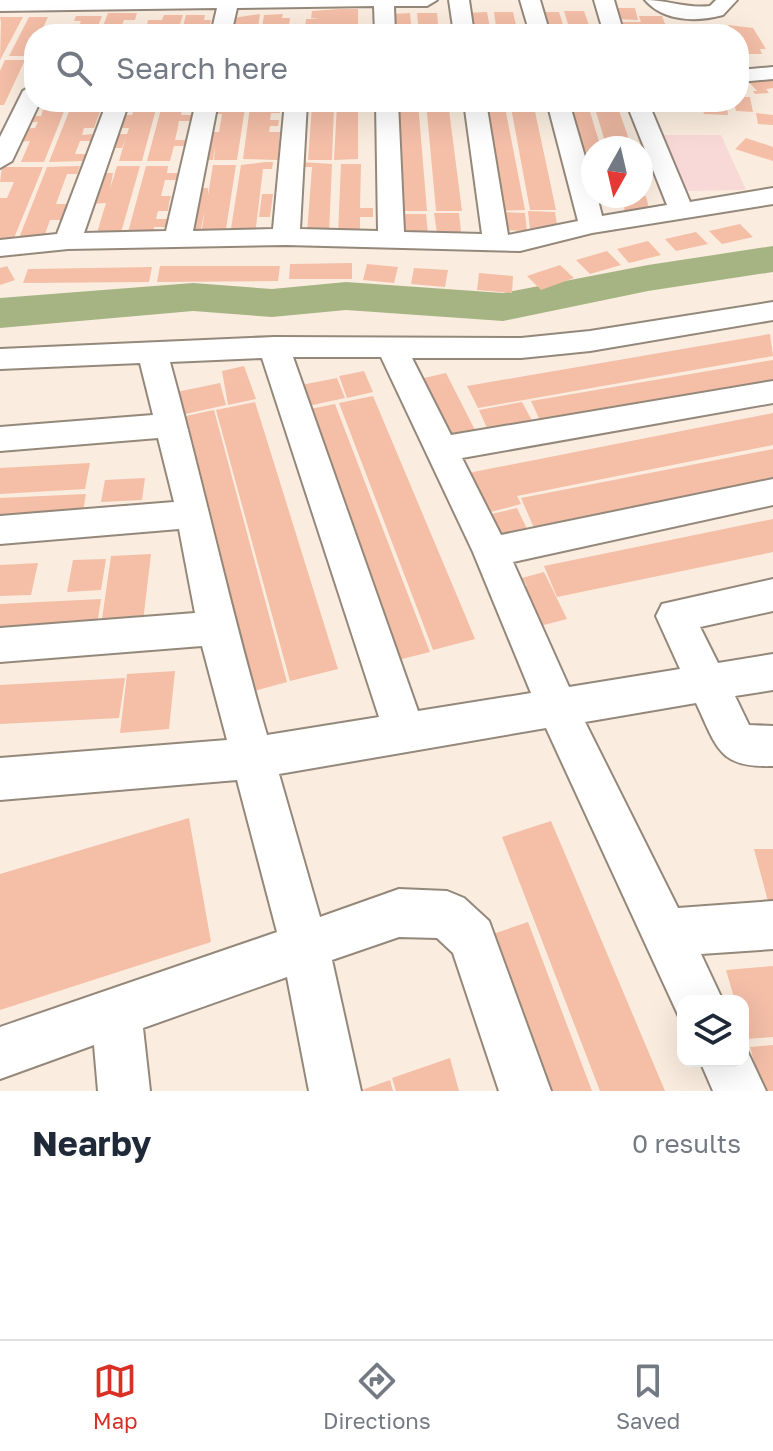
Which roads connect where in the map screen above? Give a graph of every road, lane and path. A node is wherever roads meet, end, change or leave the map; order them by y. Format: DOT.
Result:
graph roads {
  1 [pos="427,0"];
  2 [pos="459,0"];
  3 [pos="530,0"];
  4 [pos="604,0"];
  5 [pos="631,0"];
  6 [pos="656,0"];
  7 [pos="727,0"];
  8 [pos="384,1"];
  9 [pos="154,3"];
  10 [pos="228,3"];
  11 [pos="76,4"];
  12 [pos="0,5"];
  13 [pos="684,13"];
  14 [pos="67,24"];
  15 [pos="146,24"];
  16 [pos="223,24"];
  17 [pos="385,24"];
  18 [pos="463,24"];
  19 [pos="537,24"];
  20 [pos="611,24"];
  21 [pos="688,24"];
  22 [pos="773,73"];
  23 [pos="749,75"];
  24 [pos="24,112"];
  25 [pos="114,112"];
  26 [pos="205,112"];
  27 [pos="295,112"];
  28 [pos="387,112"];
  29 [pos="476,112"];
  30 [pos="561,112"];
  31 [pos="641,112"];
  32 [pos="0,161"];
  33 [pos="773,196"];
  34 [pos="682,212"];
  35 [pos="592,225"];
  36 [pos="286,237"];
  37 [pos="391,238"];
  38 [pos="178,239"];
  39 [pos="68,241"];
  40 [pos="496,242"];
  41 [pos="0,248"];
  42 [pos="773,311"];
  43 [pos="274,347"];
  44 [pos="392,348"];
  45 [pos="153,354"];
  46 [pos="0,359"];
  47 [pos="773,392"];
  48 [pos="171,425"];
  49 [pos="0,439"];
  50 [pos="441,449"];
  51 [pos="773,492"];
  52 [pos="194,514"];
  53 [pos="0,530"];
  54 [pos="491,552"];
  55 [pos="773,595"];
  56 [pos="217,628"];
  57 [pos="0,645"];
  58 [pos="773,672"];
  59 [pos="706,683"];
  60 [pos="558,709"];
  61 [pos="405,734"];
  62 [pos="757,753"];
  63 [pos="252,758"];
  64 [pos="0,779"];
  65 [pos="773,925"];
  66 [pos="666,933"];
  67 [pos="305,947"];
  68 [pos="695,995"];
  69 [pos="116,1012"];
  70 [pos="0,1053"];
  71 [pos="729,1067"];
  72 [pos="124,1091"];
  73 [pos="335,1091"];
  74 [pos="525,1091"];
  75 [pos="740,1091"];
  1 -- 8 [label="street"];
  2 -- 18 [label="street"];
  3 -- 19 [label="street"];
  4 -- 20 [label="street"];
  5 -- 6 [label="street"];
  6 -- 13 [label="street"];
  7 -- 13 [label="street"];
  8 -- 10 [label="street"];
  8 -- 17 [label="street"];
  9 -- 10 [label="street"];
  9 -- 11 [label="street"];
  9 -- 15 [label="street"];
  10 -- 16 [label="street"];
  11 -- 12 [label="street"];
  11 -- 14 [label="street"];
  13 -- 21 [label="street"];
  22 -- 23 [label="street"];
  24 -- 32 [label="street"];
  25 -- 39 [label="street"];
  26 -- 38 [label="street"];
  27 -- 36 [label="street"];
  28 -- 37 [label="street"];
  29 -- 40 [label="street"];
  30 -- 35 [label="street"];
  31 -- 34 [label="street"];
  33 -- 34 [label="street"];
  34 -- 35 [label="street"];
  35 -- 40 [label="street"];
  36 -- 37 [label="street"];
  36 -- 38 [label="street"];
  37 -- 40 [label="street"];
  38 -- 39 [label="street"];
  39 -- 41 [label="street"];
  42 -- 44 [label="street"];
  43 -- 44 [label="street"];
  43 -- 45 [label="street"];
  43 -- 61 [label="street"];
  44 -- 50 [label="street"];
  45 -- 46 [label="street"];
  45 -- 48 [label="street"];
  47 -- 50 [label="street"];
  48 -- 49 [label="street"];
  48 -- 52 [label="street"];
  50 -- 54 [label="street"];
  51 -- 54 [label="street"];
  52 -- 53 [label="street"];
  52 -- 56 [label="street"];
  54 -- 60 [label="street"];
  55 -- 59 [label="street"];
  56 -- 57 [label="street"];
  56 -- 63 [label="street"];
  58 -- 59 [label="street"];
  59 -- 60 [label="street"];
  59 -- 62 [label="street"];
  60 -- 61 [label="street"];
  60 -- 66 [label="street"];
  61 -- 63 [label="street"];
  63 -- 64 [label="street"];
  63 -- 67 [label="street"];
  65 -- 66 [label="street"];
  66 -- 68 [label="street"];
  67 -- 69 [label="street"];
  67 -- 73 [label="street"];
  67 -- 74 [label="street"];
  69 -- 70 [label="street"];
  69 -- 72 [label="street"];
  71 -- 75 [label="street"];
}
